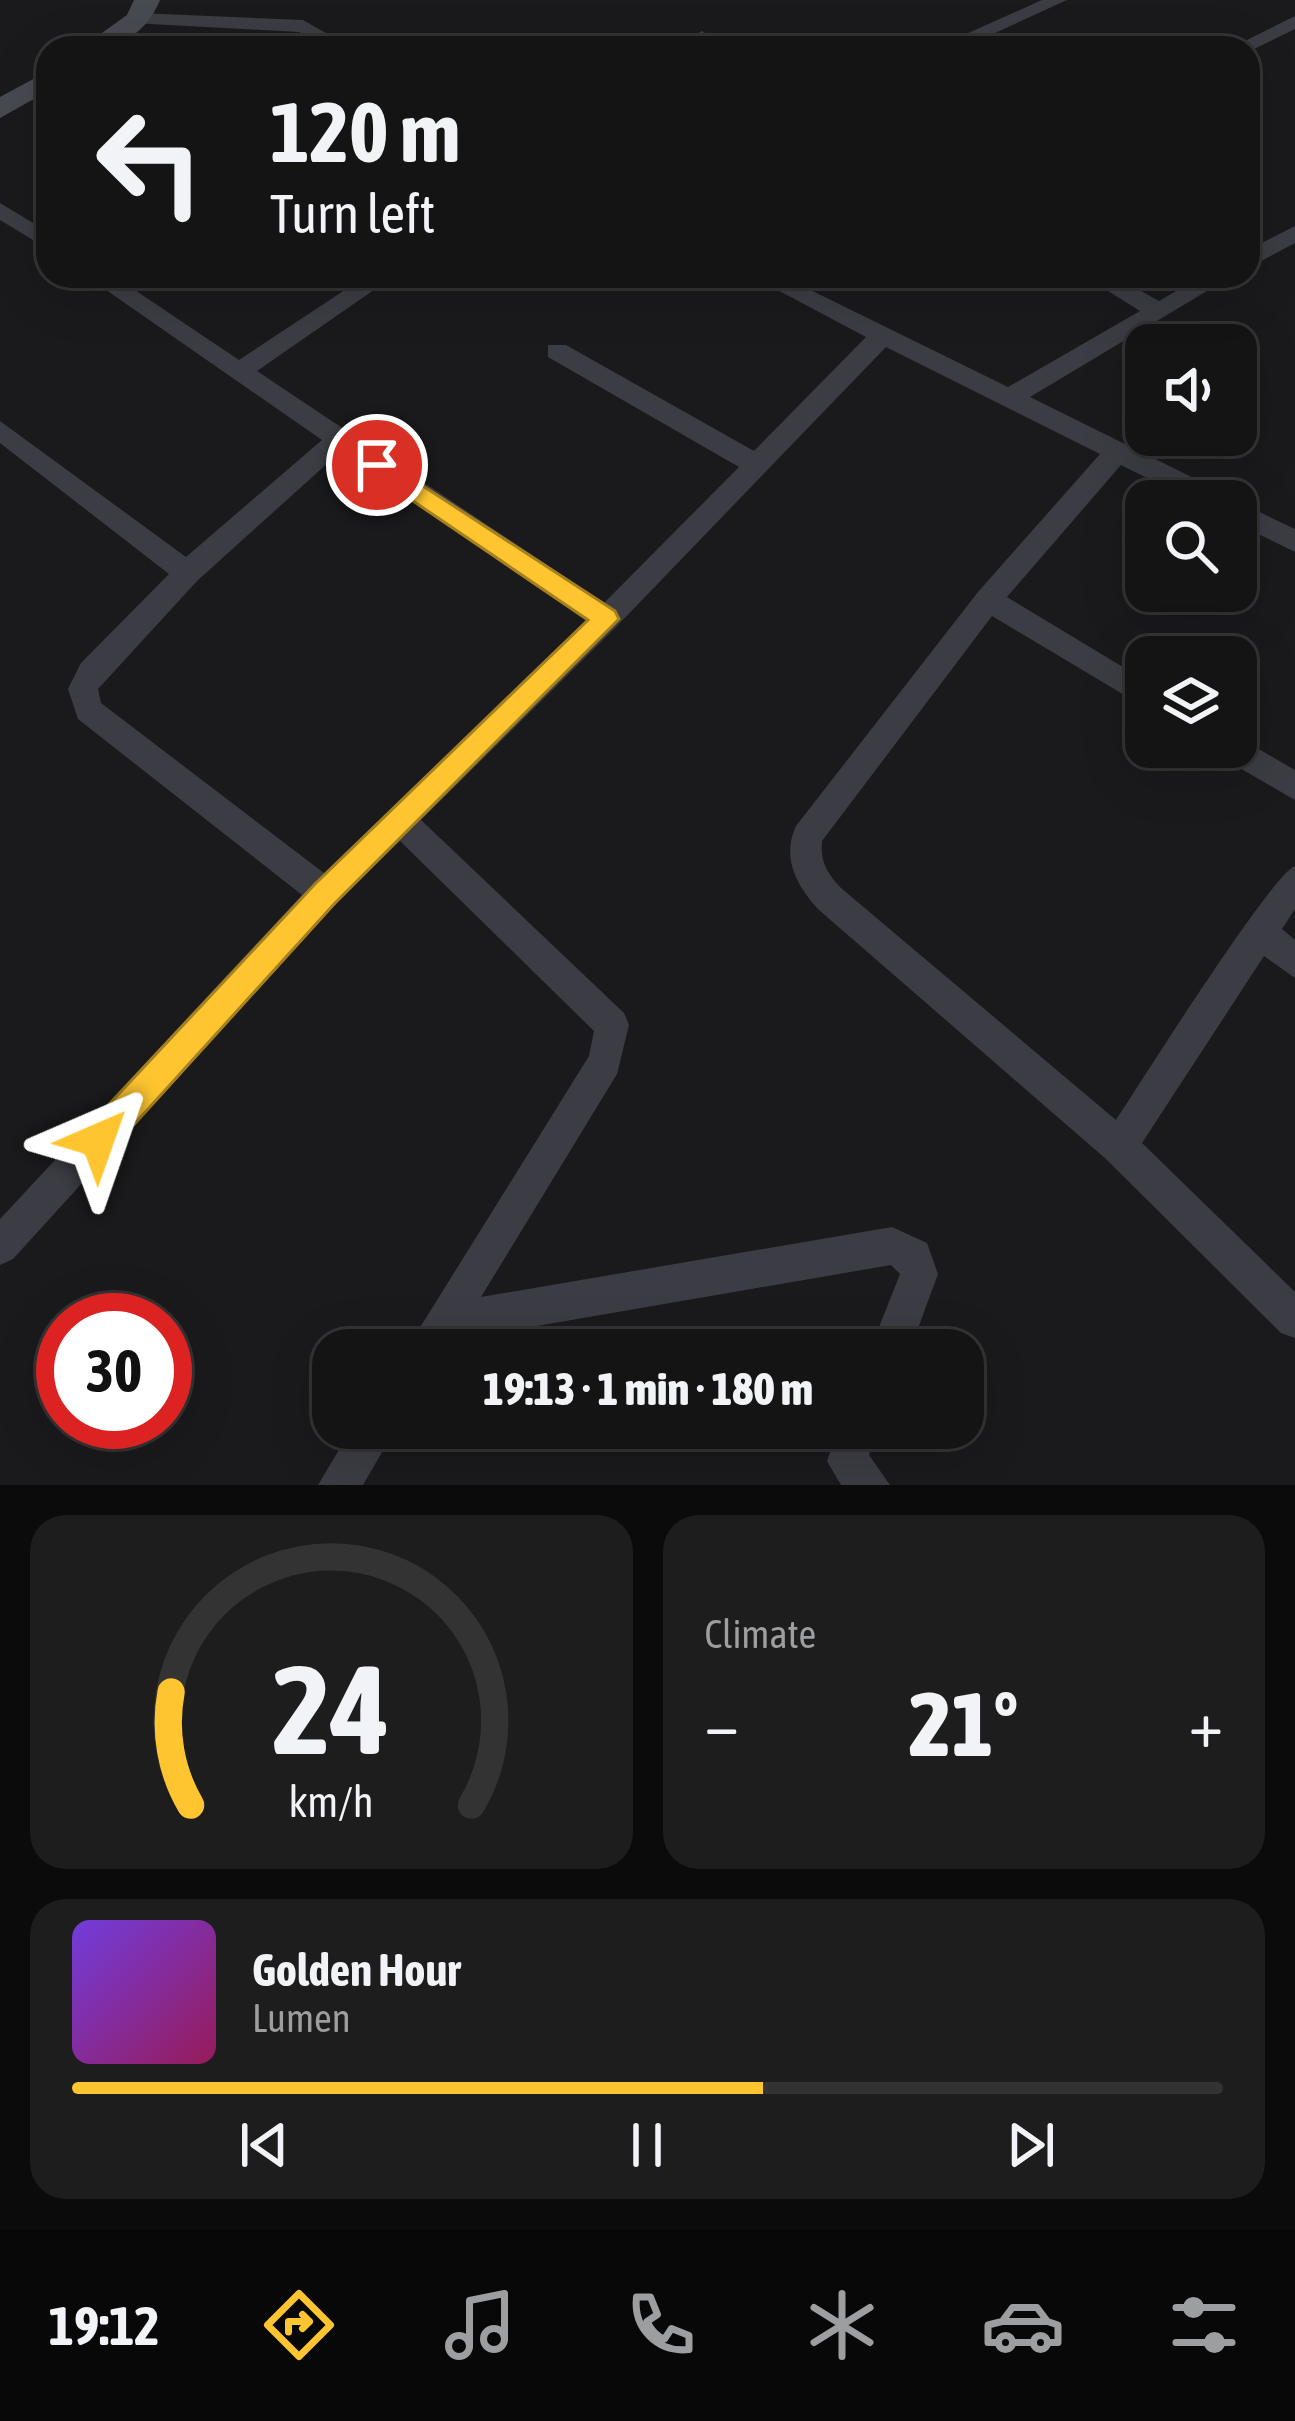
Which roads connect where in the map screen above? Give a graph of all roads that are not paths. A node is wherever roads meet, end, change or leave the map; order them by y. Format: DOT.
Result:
graph roads {
  1 [pos="1050,1"];
  2 [pos="143,9"];
  3 [pos="1295,22"];
  4 [pos="110,36"];
  5 [pos="321,36"];
  6 [pos="972,36"];
  7 [pos="1260,39"];
  8 [pos="36,87"];
  9 [pos="0,109"];
  10 [pos="0,210"];
  11 [pos="1295,233"];
  12 [pos="36,234"];
  13 [pos="1260,253"];
  14 [pos="116,288"];
  15 [pos="354,288"];
  16 [pos="789,288"];
  17 [pos="1117,288"];
  18 [pos="1199,288"];
  19 [pos="1158,311"];
  20 [pos="883,334"];
  21 [pos="557,351"];
  22 [pos="240,371"];
  23 [pos="1007,399"];
  24 [pos="0,430"];
  25 [pos="339,439"];
  26 [pos="1117,452"];
  27 [pos="753,463"];
  28 [pos="1174,480"];
  29 [pos="1257,522"];
  30 [pos="1295,541"];
  31 [pos="187,573"];
  32 [pos="988,601"];
  33 [pos="606,619"];
  34 [pos="1125,683"];
  35 [pos="1257,763"];
  36 [pos="1295,786"];
  37 [pos="400,820"];
  38 [pos="1295,881"];
  39 [pos="325,893"];
  40 [pos="1259,931"];
  41 [pos="1295,962"];
  42 [pos="1119,1146"];
  43 [pos="0,1246"];
  44 [pos="1295,1319"];
  45 [pos="440,1329"];
  46 [pos="471,1329"];
  47 [pos="898,1329"];
  48 [pos="362,1449"];
  49 [pos="339,1485"];
  1 -- 6 [label="street"];
  2 -- 4 [label="main road"];
  2 -- 5 [label="street"];
  3 -- 7 [label="street"];
  8 -- 9 [label="main road"];
  10 -- 12 [label="street"];
  11 -- 13 [label="street"];
  14 -- 22 [label="street"];
  15 -- 22 [label="street"];
  16 -- 20 [label="street"];
  17 -- 19 [label="street"];
  18 -- 19 [label="street"];
  19 -- 23 [label="street"];
  20 -- 23 [label="street"];
  20 -- 27 [label="street"];
  21 -- 27 [label="street"];
  22 -- 25 [label="street"];
  23 -- 26 [label="street"];
  24 -- 31 [label="street"];
  25 -- 31 [label="street"];
  25 -- 33 [label="street"];
  26 -- 28 [label="street"];
  26 -- 32 [label="street"];
  27 -- 33 [label="street"];
  29 -- 30 [label="street"];
  31 -- 39 [label="street"];
  32 -- 34 [label="street"];
  32 -- 42 [label="street"];
  33 -- 37 [label="street"];
  35 -- 36 [label="street"];
  37 -- 39 [label="street"];
  37 -- 45 [label="street"];
  38 -- 40 [label="street"];
  39 -- 43 [label="street"];
  40 -- 41 [label="street"];
  40 -- 42 [label="street"];
  42 -- 44 [label="street"];
  46 -- 47 [label="street"];
  48 -- 49 [label="street"];
}
